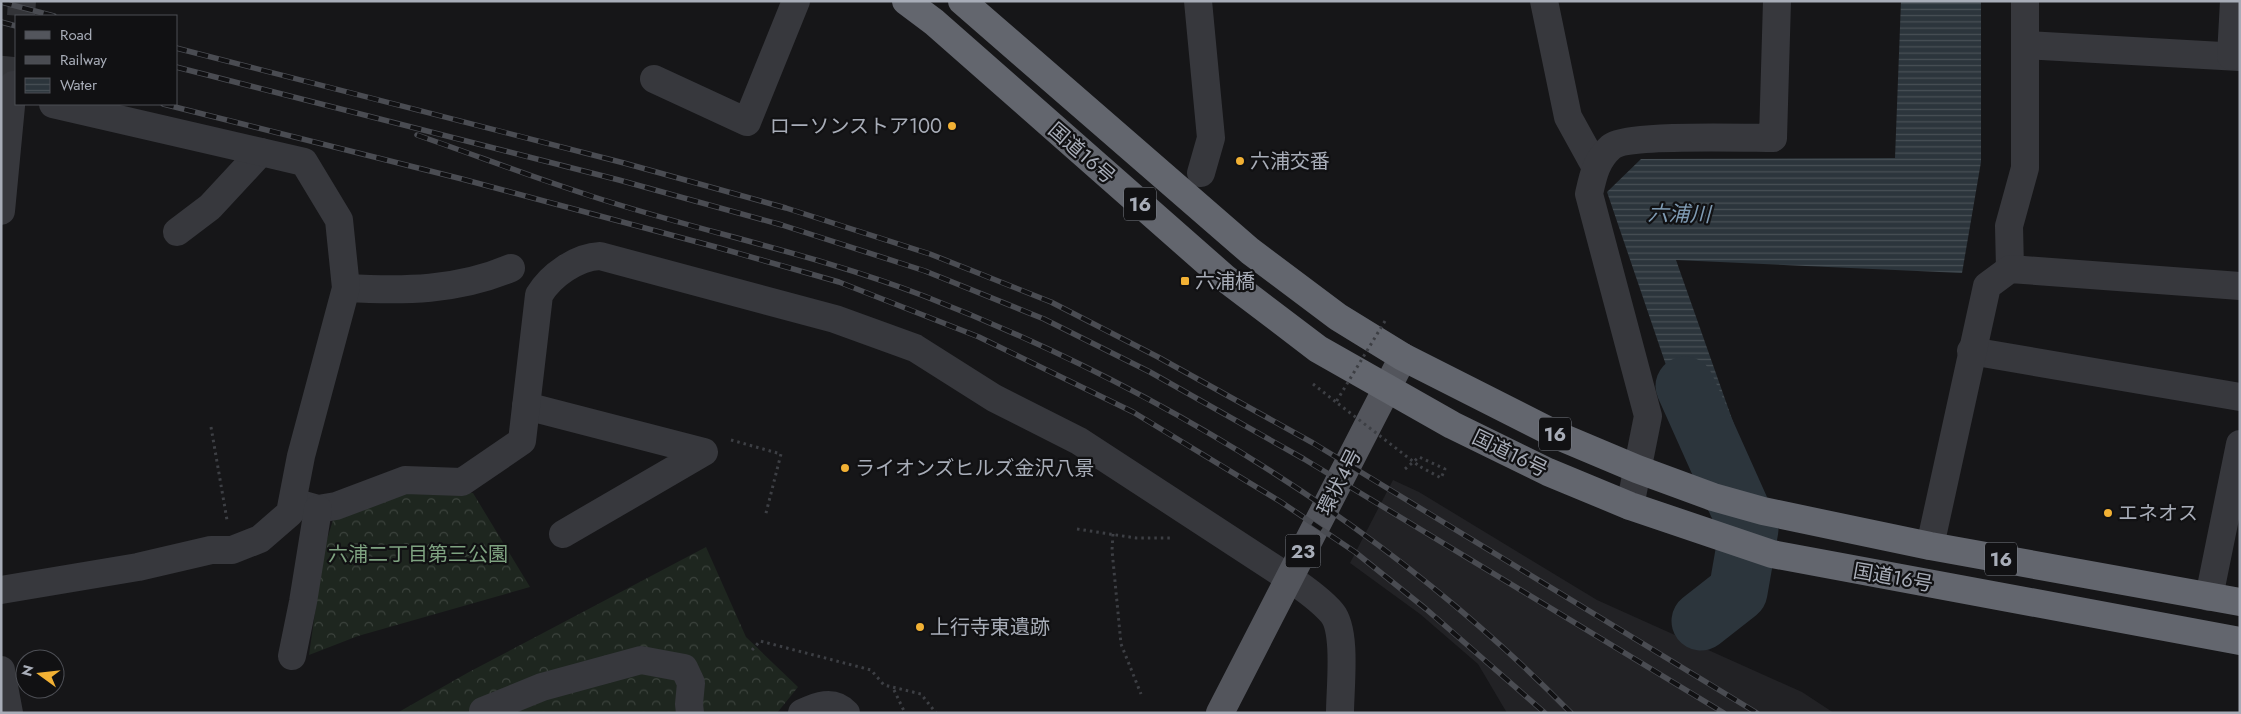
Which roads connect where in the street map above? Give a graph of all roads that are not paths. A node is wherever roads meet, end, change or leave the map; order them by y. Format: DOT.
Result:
graph roads {
  1 [pos="796,1"];
  2 [pos="906,1"];
  3 [pos="962,1"];
  4 [pos="1198,1"];
  5 [pos="1544,1"];
  6 [pos="1777,1"];
  7 [pos="2025,1"];
  8 [pos="2234,1"];
  9 [pos="2025,45"];
  10 [pos="2235,57"];
  11 [pos="654,79"];
  12 [pos="10,90"];
  13 [pos="57,105"];
  14 [pos="261,152"];
  15 [pos="1595,166"];
  16 [pos="1201,173"];
  17 [pos="1,211"];
  18 [pos="177,232"];
  19 [pos="511,268"];
  20 [pos="2010,269"];
  21 [pos="2240,286"];
  22 [pos="346,288"];
  23 [pos="1971,351"];
  24 [pos="1403,358"];
  25 [pos="1387,390"];
  26 [pos="2240,397"];
  27 [pos="526,406"];
  28 [pos="2240,444"];
  29 [pos="1636,469"];
  30 [pos="306,506"];
  31 [pos="1630,506"];
  32 [pos="563,534"];
  33 [pos="1930,546"];
  34 [pos="1289,578"];
  35 [pos="1,590"];
  36 [pos="2209,597"];
  37 [pos="2240,602"];
  38 [pos="2240,641"];
  39 [pos="292,656"];
  40 [pos="1,670"];
  41 [pos="483,711"];
  42 [pos="9,713"];
  43 [pos="690,713"];
  44 [pos="802,713"];
  45 [pos="846,713"];
  46 [pos="1220,713"];
  47 [pos="1340,713"];
  1 -- 11 [label="street"];
  2 -- 25 [label="highway, 国道16号 / 16"];
  3 -- 24 [label="highway, 国道16号 / 16"];
  4 -- 16 [label="street"];
  5 -- 15 [label="street"];
  6 -- 15 [label="street"];
  7 -- 9 [label="street"];
  8 -- 10 [label="street"];
  9 -- 10 [label="street"];
  9 -- 20 [label="street"];
  12 -- 17 [label="street"];
  13 -- 14 [label="street"];
  14 -- 18 [label="street"];
  14 -- 22 [label="street"];
  15 -- 29 [label="street"];
  19 -- 22 [label="street"];
  20 -- 21 [label="street"];
  20 -- 23 [label="street"];
  22 -- 30 [label="street"];
  23 -- 26 [label="street"];
  23 -- 33 [label="street"];
  24 -- 25 [label="main road, 環状4号 / 23"];
  24 -- 29 [label="highway, 国道16号 / 16"];
  25 -- 31 [label="highway, 国道16号 / 16"];
  25 -- 34 [label="main road, 環状4号 / 23"];
  27 -- 30 [label="street"];
  27 -- 32 [label="street"];
  27 -- 34 [label="street"];
  28 -- 36 [label="street"];
  29 -- 31 [label="street"];
  29 -- 33 [label="highway, 国道16号 / 16"];
  30 -- 35 [label="street"];
  30 -- 39 [label="street"];
  31 -- 38 [label="highway, 国道16号 / 16"];
  33 -- 36 [label="highway, 国道16号 / 16"];
  34 -- 46 [label="main road, 環状4号 / 23"];
  34 -- 47 [label="street"];
  36 -- 37 [label="highway, 国道16号 / 16"];
  40 -- 42 [label="street"];
  41 -- 43 [label="street"];
  44 -- 45 [label="street"];
}
